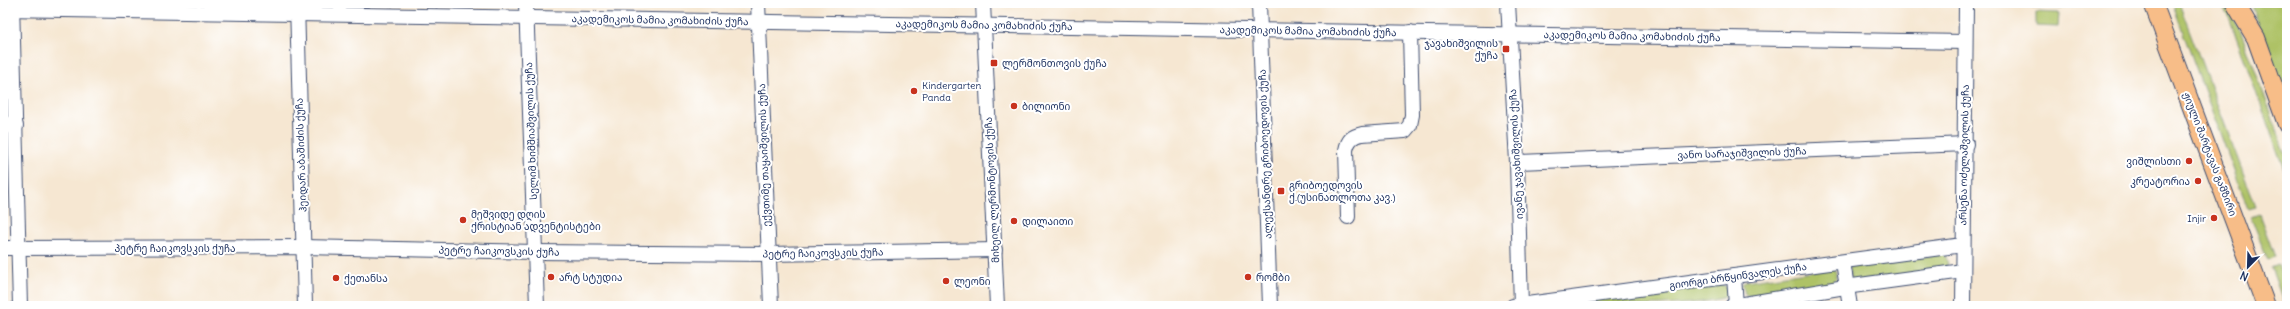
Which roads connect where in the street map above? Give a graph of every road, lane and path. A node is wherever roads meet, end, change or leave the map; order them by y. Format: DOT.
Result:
graph roads {
  1 [pos="526,3"];
  2 [pos="758,3"];
  3 [pos="983,3"];
  4 [pos="1259,3"];
  5 [pos="1508,3"];
  6 [pos="1966,3"];
  7 [pos="2153,3"];
  8 [pos="2235,3"];
  9 [pos="2244,3"];
  10 [pos="9,7"];
  11 [pos="297,8"];
  12 [pos="527,18"];
  13 [pos="759,22"];
  14 [pos="985,25"];
  15 [pos="1261,30"];
  16 [pos="1410,32"];
  17 [pos="1510,34"];
  18 [pos="2256,38"];
  19 [pos="1965,42"];
  20 [pos="2287,124"];
  21 [pos="9,126"];
  22 [pos="1966,144"];
  23 [pos="1517,162"];
  24 [pos="1348,217"];
  25 [pos="1963,245"];
  26 [pos="304,247"];
  27 [pos="3,248"];
  28 [pos="19,248"];
  29 [pos="995,250"];
  30 [pos="535,252"];
  31 [pos="768,254"];
  32 [pos="1843,262"];
  33 [pos="1963,271"];
  34 [pos="1734,276"];
  35 [pos="1845,287"];
  36 [pos="20,306"];
  37 [pos="305,306"];
  38 [pos="537,306"];
  39 [pos="770,306"];
  40 [pos="997,306"];
  41 [pos="1270,306"];
  42 [pos="1519,306"];
  43 [pos="1732,306"];
  44 [pos="1736,306"];
  45 [pos="1850,306"];
  46 [pos="1963,306"];
  47 [pos="2266,306"];
  1 -- 12 [label="street, სელიმ ხიმშიაშვილის ქუჩა"];
  2 -- 13 [label="street, ექვთიმე თაყაიშვილის ქუჩა"];
  3 -- 14 [label="street, მიხეილ ლერმონტოვის ქუჩა"];
  4 -- 15 [label="street, ალექსანდრე გრიბოედოვის ქუჩა"];
  5 -- 17 [label="street, ივანე ჯავახიშვილის ქუჩა"];
  6 -- 19 [label="street, არსენა ოძელაშვილის ქუჩა"];
  7 -- 47 [label="main road, ჟიული შარტავას გამზირი"];
  8 -- 18 [label="main road"];
  9 -- 18 [label="main road"];
  10 -- 11 [label="street, აკადემიკოს მამია კომახიძის ქუჩა"];
  10 -- 21 [label="street"];
  11 -- 12 [label="street, აკადემიკოს მამია კომახიძის ქუჩა"];
  11 -- 26 [label="street, ჰეიდარ აბაშიძის ქუჩა"];
  12 -- 13 [label="street, აკადემიკოს მამია კომახიძის ქუჩა"];
  12 -- 30 [label="street, სელიმ ხიმშიაშვილის ქუჩა"];
  13 -- 14 [label="street, აკადემიკოს მამია კომახიძის ქუჩა"];
  13 -- 31 [label="street, ექვთიმე თაყაიშვილის ქუჩა"];
  14 -- 15 [label="street, აკადემიკოს მამია კომახიძის ქუჩა"];
  14 -- 29 [label="street, მიხეილ ლერმონტოვის ქუჩა"];
  15 -- 16 [label="street, აკადემიკოს მამია კომახიძის ქუჩა"];
  15 -- 41 [label="street, ალექსანდრე გრიბოედოვის ქუჩა"];
  16 -- 17 [label="street, აკადემიკოს მამია კომახიძის ქუჩა"];
  16 -- 24 [label="street"];
  17 -- 19 [label="street, აკადემიკოს მამია კომახიძის ქუჩა"];
  17 -- 23 [label="street, ივანე ჯავახიშვილის ქუჩა"];
  18 -- 20 [label="main road"];
  19 -- 22 [label="street, არსენა ოძელაშვილის ქუჩა"];
  21 -- 28 [label="street"];
  22 -- 23 [label="street, ვანო სარაჯიშვილის ქუჩა"];
  22 -- 25 [label="street, არსენა ოძელაშვილის ქუჩა"];
  23 -- 42 [label="street, ივანე ჯავახიშვილის ქუჩა"];
  25 -- 32 [label="street, გიორგი ბრწყინვალეს ქუჩა"];
  25 -- 33 [label="street, არსენა ოძელაშვილის ქუჩა"];
  26 -- 28 [label="street, პეტრე ჩაიკოვსკის ქუჩა"];
  26 -- 30 [label="street, პეტრე ჩაიკოვსკის ქუჩა"];
  26 -- 37 [label="street, ჰეიდარ აბაშიძის ქუჩა"];
  27 -- 28 [label="street, პეტრე ჩაიკოვსკის ქუჩა"];
  28 -- 36 [label="street"];
  29 -- 31 [label="street, პეტრე ჩაიკოვსკის ქუჩა"];
  29 -- 40 [label="street, მიხეილ ლერმონტოვის ქუჩა"];
  30 -- 31 [label="street, პეტრე ჩაიკოვსკის ქუჩა"];
  30 -- 38 [label="street, სელიმ ხიმშიაშვილის ქუჩა"];
  31 -- 39 [label="street, ექვთიმე თაყაიშვილის ქუჩა"];
  32 -- 34 [label="street, გიორგი ბრწყინვალეს ქუჩა"];
  32 -- 35 [label="street"];
  33 -- 35 [label="street"];
  33 -- 46 [label="street, არსენა ოძელაშვილის ქუჩა"];
  34 -- 42 [label="street, გიორგი ბრწყინვალეს ქუჩა"];
  34 -- 44 [label="street"];
  35 -- 44 [label="street"];
  35 -- 45 [label="street"];
  43 -- 44 [label="street"];
}
